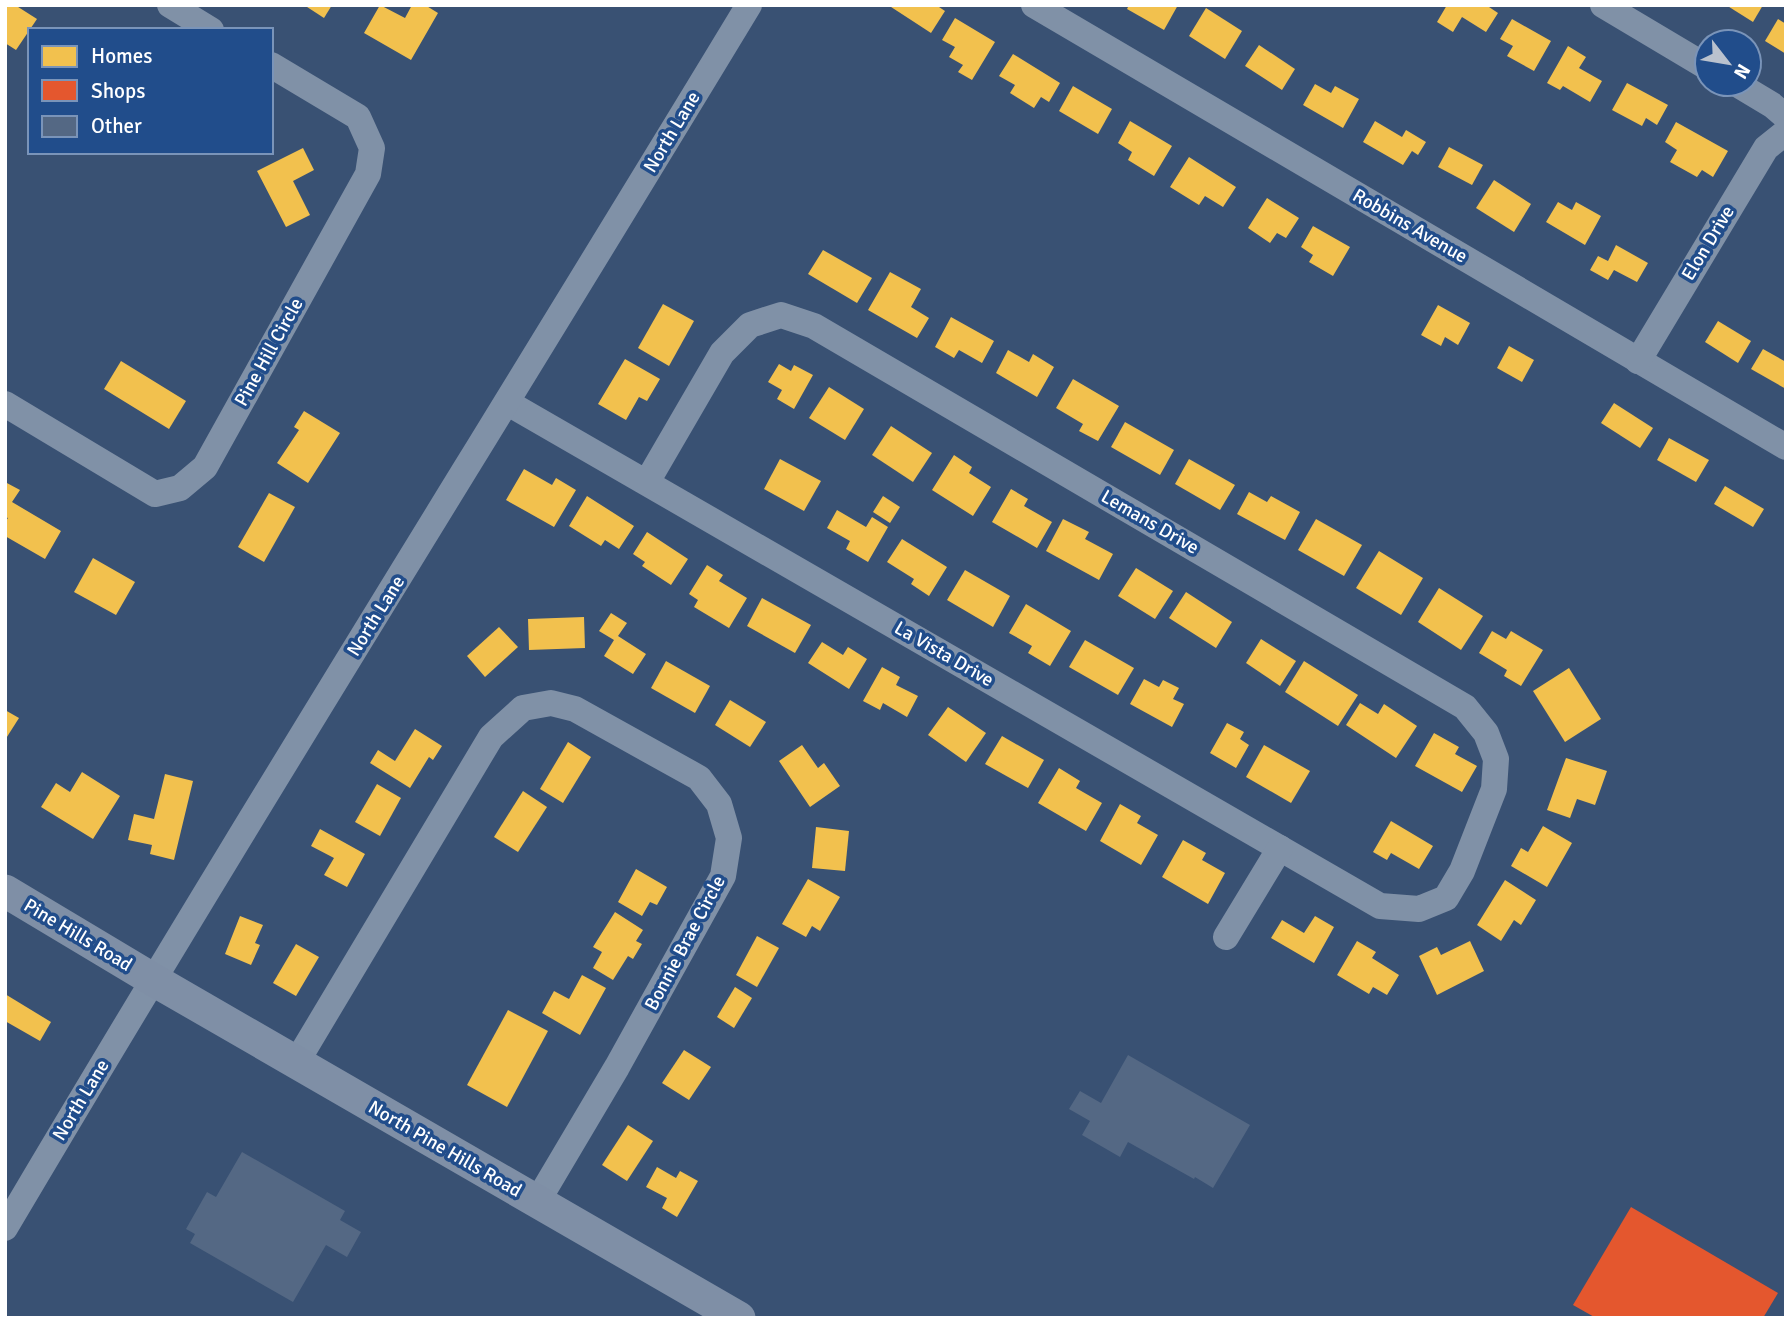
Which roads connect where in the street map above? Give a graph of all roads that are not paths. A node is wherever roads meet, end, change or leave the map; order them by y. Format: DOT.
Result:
graph roads {
  1 [pos="170,5"];
  2 [pos="749,5"];
  3 [pos="1034,5"];
  4 [pos="1603,5"];
  5 [pos="208,28"];
  6 [pos="1693,59"];
  7 [pos="273,66"];
  8 [pos="1760,98"];
  9 [pos="1786,117"];
  10 [pos="1786,132"];
  11 [pos="1638,360"];
  12 [pos="508,403"];
  13 [pos="5,404"];
  14 [pos="1786,447"];
  15 [pos="647,482"];
  16 [pos="1280,848"];
  17 [pos="5,891"];
  18 [pos="1380,906"];
  19 [pos="1226,937"];
  20 [pos="152,979"];
  21 [pos="296,1063"];
  22 [pos="537,1202"];
  23 [pos="5,1228"];
  24 [pos="739,1318"];
  1 -- 5 [label="street"];
  2 -- 12 [label="street, North Lane"];
  3 -- 11 [label="street, Robbins Avenue"];
  4 -- 6 [label="street"];
  7 -- 13 [label="street, Pine Hill Circle"];
  8 -- 9 [label="street"];
  10 -- 11 [label="street, Elon Drive"];
  11 -- 14 [label="street, Robbins Avenue"];
  12 -- 15 [label="street, La Vista Drive"];
  12 -- 20 [label="street, North Lane"];
  15 -- 16 [label="street, La Vista Drive"];
  15 -- 18 [label="street, Lemans Drive"];
  16 -- 18 [label="street, La Vista Drive"];
  16 -- 19 [label="street"];
  17 -- 20 [label="main road, Pine Hills Road"];
  20 -- 21 [label="main road, North Pine Hills Road"];
  20 -- 23 [label="street, North Lane"];
  21 -- 22 [label="main road, North Pine Hills Road"];
  21 -- 22 [label="street, Bonnie Brae Circle"];
  22 -- 24 [label="main road, North Pine Hills Road"];
}
